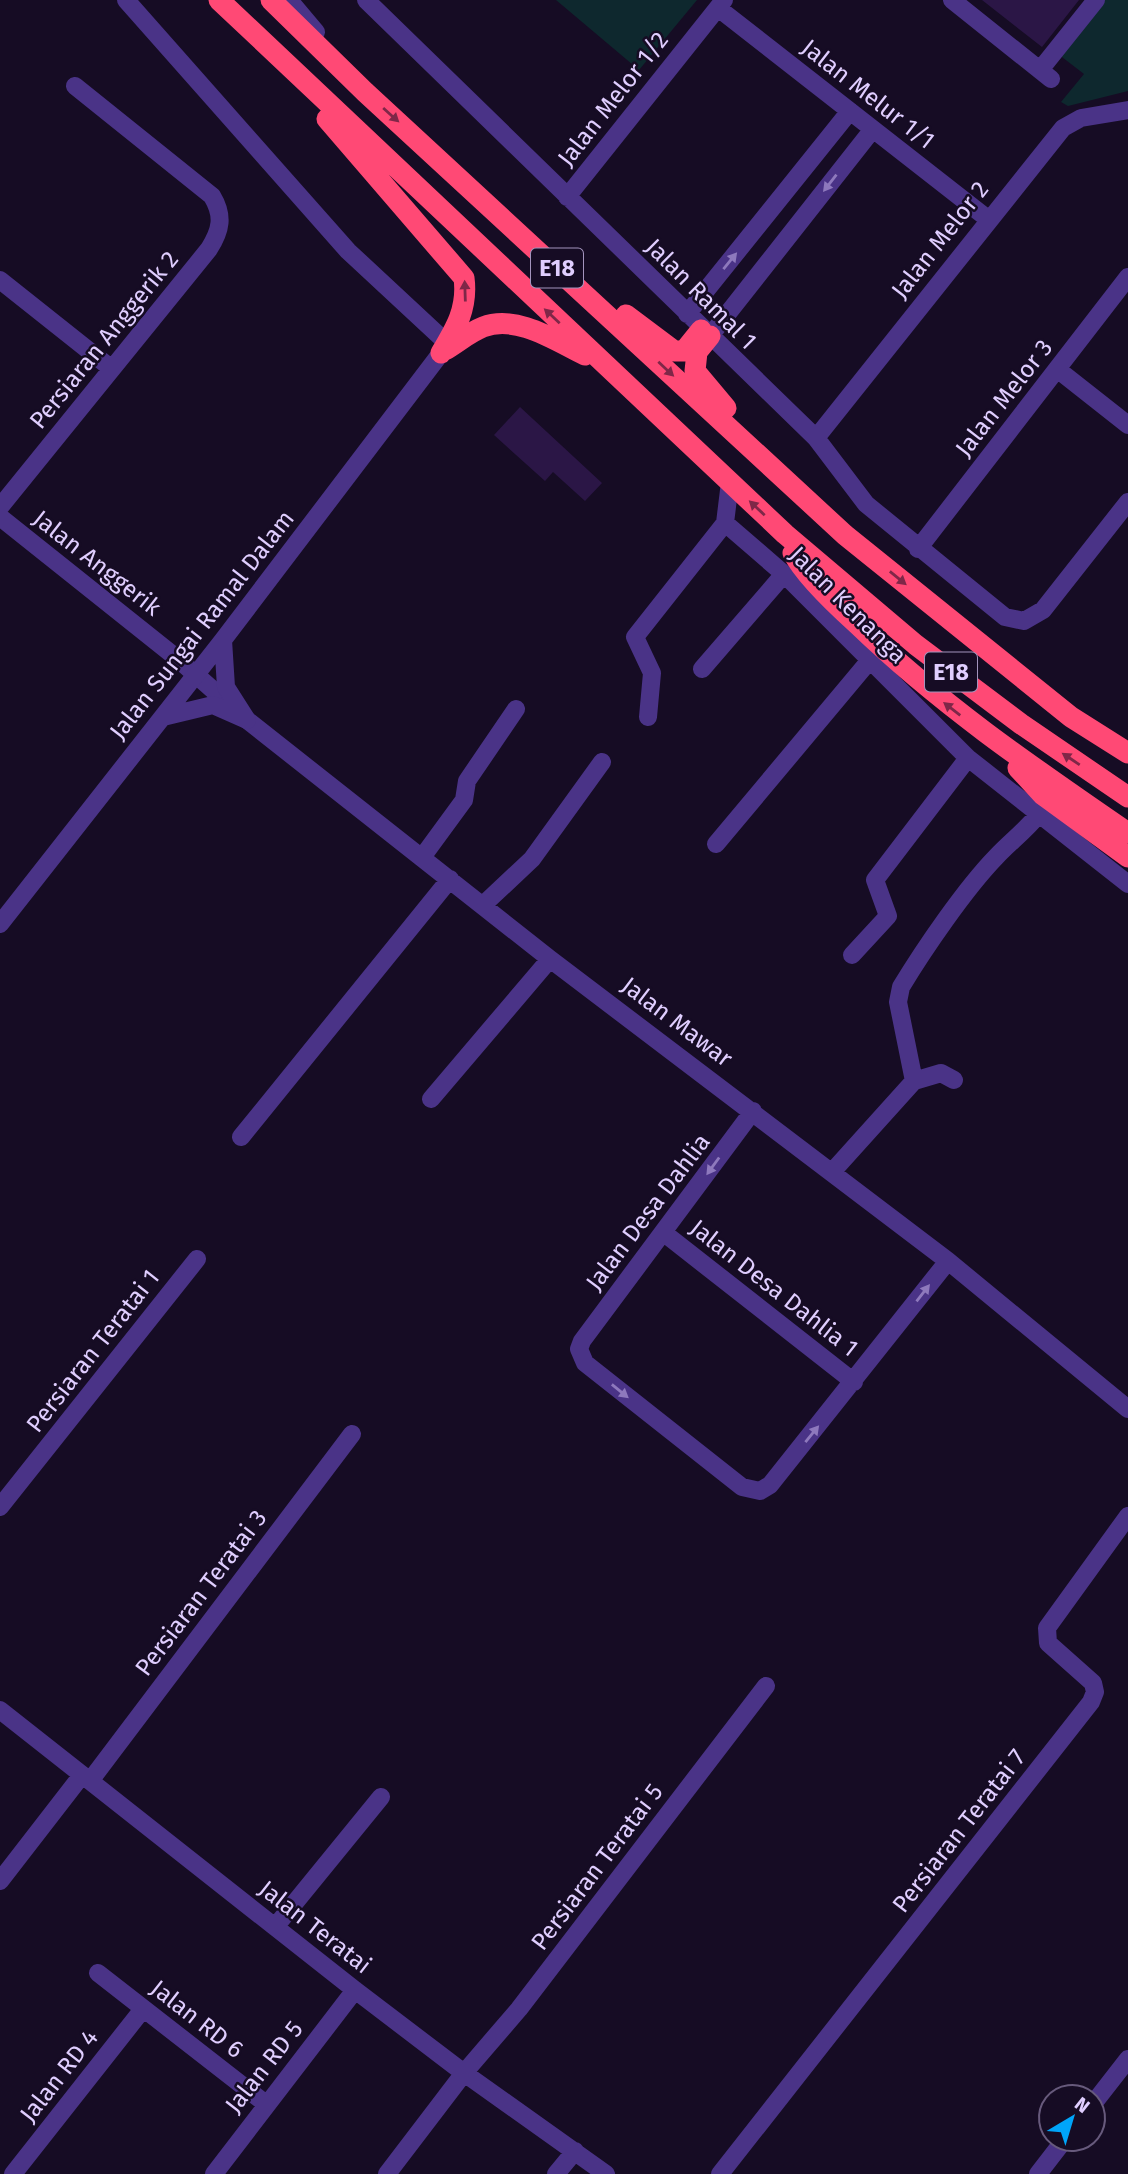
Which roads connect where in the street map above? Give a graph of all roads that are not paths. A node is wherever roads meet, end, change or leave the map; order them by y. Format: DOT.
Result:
graph roads {
  1 [pos="126,0"];
  2 [pos="219,0"];
  3 [pos="271,0"];
  4 [pos="289,0"];
  5 [pos="366,0"];
  6 [pos="952,0"];
  7 [pos="1096,0"];
  8 [pos="720,3"];
  9 [pos="234,15"];
  10 [pos="75,86"];
  11 [pos="365,92"];
  12 [pos="1128,110"];
  13 [pos="850,111"];
  14 [pos="873,129"];
  15 [pos="567,197"];
  16 [pos="988,219"];
  17 [pos="532,244"];
  18 [pos="1128,276"];
  19 [pos="0,280"];
  20 [pos="700,326"];
  21 [pos="444,348"];
  22 [pos="602,363"];
  23 [pos="112,369"];
  24 [pos="1057,369"];
  25 [pos="1128,425"];
  26 [pos="816,438"];
  27 [pos="730,482"];
  28 [pos="1128,502"];
  29 [pos="0,507"];
  30 [pos="0,517"];
  31 [pos="725,523"];
  32 [pos="785,534"];
  33 [pos="845,535"];
  34 [pos="918,549"];
  35 [pos="784,574"];
  36 [pos="223,640"];
  37 [pos="870,660"];
  38 [pos="702,669"];
  39 [pos="196,674"];
  40 [pos="516,709"];
  41 [pos="163,717"];
  42 [pos="648,717"];
  43 [pos="247,720"];
  44 [pos="991,739"];
  45 [pos="1128,753"];
  46 [pos="968,758"];
  47 [pos="602,762"];
  48 [pos="1128,797"];
  49 [pos="1038,815"];
  50 [pos="1128,833"];
  51 [pos="716,844"];
  52 [pos="423,856"];
  53 [pos="1128,857"];
  54 [pos="450,879"];
  55 [pos="1128,884"];
  56 [pos="483,905"];
  57 [pos="0,924"];
  58 [pos="852,955"];
  59 [pos="550,959"];
  60 [pos="954,1080"];
  61 [pos="914,1082"];
  62 [pos="432,1099"];
  63 [pos="753,1111"];
  64 [pos="241,1137"];
  65 [pos="832,1172"];
  66 [pos="664,1233"];
  67 [pos="197,1259"];
  68 [pos="948,1261"];
  69 [pos="854,1382"];
  70 [pos="1128,1409"];
  71 [pos="352,1434"];
  72 [pos="0,1507"];
  73 [pos="1128,1516"];
  74 [pos="766,1686"];
  75 [pos="0,1710"];
  76 [pos="86,1778"];
  77 [pos="381,1797"];
  78 [pos="0,1881"];
  79 [pos="275,1927"];
  80 [pos="98,1973"];
  81 [pos="355,1990"];
  82 [pos="143,2009"];
  83 [pos="1128,2059"];
  84 [pos="464,2073"];
  85 [pos="1107,2086"];
  86 [pos="266,2104"];
  87 [pos="575,2151"];
  88 [pos="1054,2153"];
  89 [pos="13,2174"];
  90 [pos="214,2174"];
  91 [pos="387,2174"];
  92 [pos="556,2174"];
  93 [pos="606,2174"];
  94 [pos="720,2174"];
  95 [pos="1038,2174"];
  1 -- 21 [label="street"];
  2 -- 9 [label="highway, E18"];
  3 -- 11 [label="highway, E18"];
  4 -- 11 [label="street"];
  5 -- 15 [label="street, Jalan Ramal 1"];
  6 -- 7 [label="street"];
  8 -- 13 [label="street, Jalan Melur 1/1"];
  8 -- 15 [label="street, Jalan Melor 1/2"];
  21 -- 9 [label="highway, one-way"];
  22 -- 9 [label="highway, E18, one-way"];
  10 -- 23 [label="street, Persiaran Anggerik 2"];
  11 -- 17 [label="highway, E18, one-way"];
  12 -- 16 [label="street, Jalan Melor 2"];
  13 -- 14 [label="street, Jalan Melur 1/1"];
  20 -- 13 [label="street, one-way"];
  14 -- 16 [label="street, Jalan Melur 1/1"];
  14 -- 20 [label="street, one-way"];
  15 -- 20 [label="street, Jalan Ramal 1"];
  16 -- 26 [label="street, Jalan Melor 2"];
  17 -- 20 [label="highway"];
  17 -- 33 [label="highway, E18, one-way"];
  18 -- 24 [label="street, Jalan Melor 3"];
  19 -- 23 [label="street"];
  20 -- 26 [label="street, Jalan Ramal 1"];
  20 -- 33 [label="highway"];
  21 -- 22 [label="highway"];
  21 -- 36 [label="street, Jalan Sungai Ramal Dalam"];
  22 -- 27 [label="highway, E18"];
  23 -- 29 [label="street, Persiaran Anggerik 2"];
  24 -- 25 [label="street"];
  24 -- 34 [label="street, Jalan Melor 3"];
  26 -- 34 [label="street, Jalan Ramal 1"];
  27 -- 31 [label="street"];
  32 -- 27 [label="highway, E18, one-way"];
  28 -- 34 [label="street, Jalan Ramal 1"];
  30 -- 39 [label="street, Jalan Anggerik"];
  31 -- 35 [label="street, Jalan Kenanga"];
  31 -- 42 [label="street"];
  44 -- 32 [label="highway, E18, one-way"];
  48 -- 32 [label="highway, E18, one-way"];
  33 -- 45 [label="highway, E18, one-way"];
  35 -- 37 [label="street, Jalan Kenanga"];
  35 -- 38 [label="street"];
  36 -- 39 [label="street, Jalan Sungai Ramal Dalam"];
  36 -- 43 [label="street"];
  37 -- 46 [label="street, Jalan Kenanga"];
  37 -- 51 [label="street"];
  39 -- 41 [label="street, Jalan Sungai Ramal Dalam"];
  39 -- 43 [label="street, Jalan Mawar"];
  40 -- 52 [label="street"];
  41 -- 43 [label="street"];
  41 -- 57 [label="street, Jalan Sungai Ramal Dalam"];
  43 -- 52 [label="street, Jalan Mawar"];
  44 -- 50 [label="highway, E18"];
  44 -- 53 [label="highway"];
  46 -- 49 [label="street, Jalan Kenanga"];
  46 -- 58 [label="street"];
  47 -- 56 [label="street"];
  49 -- 55 [label="street, Jalan Kenanga"];
  49 -- 61 [label="street"];
  52 -- 54 [label="street, Jalan Mawar"];
  54 -- 56 [label="street, Jalan Mawar"];
  54 -- 64 [label="street"];
  56 -- 59 [label="street, Jalan Mawar"];
  59 -- 62 [label="street"];
  59 -- 63 [label="street, Jalan Mawar"];
  60 -- 61 [label="street"];
  61 -- 65 [label="street"];
  63 -- 65 [label="street, Jalan Mawar"];
  63 -- 66 [label="street, Jalan Desa Dahlia, one-way"];
  65 -- 68 [label="street, Jalan Mawar"];
  66 -- 69 [label="street, Jalan Desa Dahlia 1"];
  66 -- 69 [label="street, Jalan Desa Dahlia, one-way"];
  67 -- 72 [label="street, Persiaran Teratai 1"];
  69 -- 68 [label="street, one-way"];
  68 -- 70 [label="street, Jalan Mawar"];
  71 -- 76 [label="street, Persiaran Teratai 3"];
  73 -- 94 [label="street, Persiaran Teratai 7"];
  74 -- 84 [label="street, Persiaran Teratai 5"];
  75 -- 76 [label="street, Jalan Teratai"];
  76 -- 78 [label="street, Persiaran Teratai 3"];
  76 -- 79 [label="street, Jalan Teratai"];
  77 -- 79 [label="street"];
  79 -- 81 [label="street, Jalan Teratai"];
  80 -- 82 [label="street, Jalan RD 6"];
  81 -- 84 [label="street, Jalan Teratai"];
  81 -- 86 [label="street, Jalan RD 5"];
  82 -- 86 [label="street, Jalan RD 6"];
  82 -- 89 [label="street, Jalan RD 4"];
  83 -- 85 [label="street"];
  84 -- 87 [label="street, Jalan Teratai"];
  84 -- 91 [label="street, Persiaran Teratai 5"];
  86 -- 90 [label="street, Jalan RD 5"];
  87 -- 92 [label="street"];
  87 -- 93 [label="street, Jalan Teratai"];
  88 -- 95 [label="street"];
}
